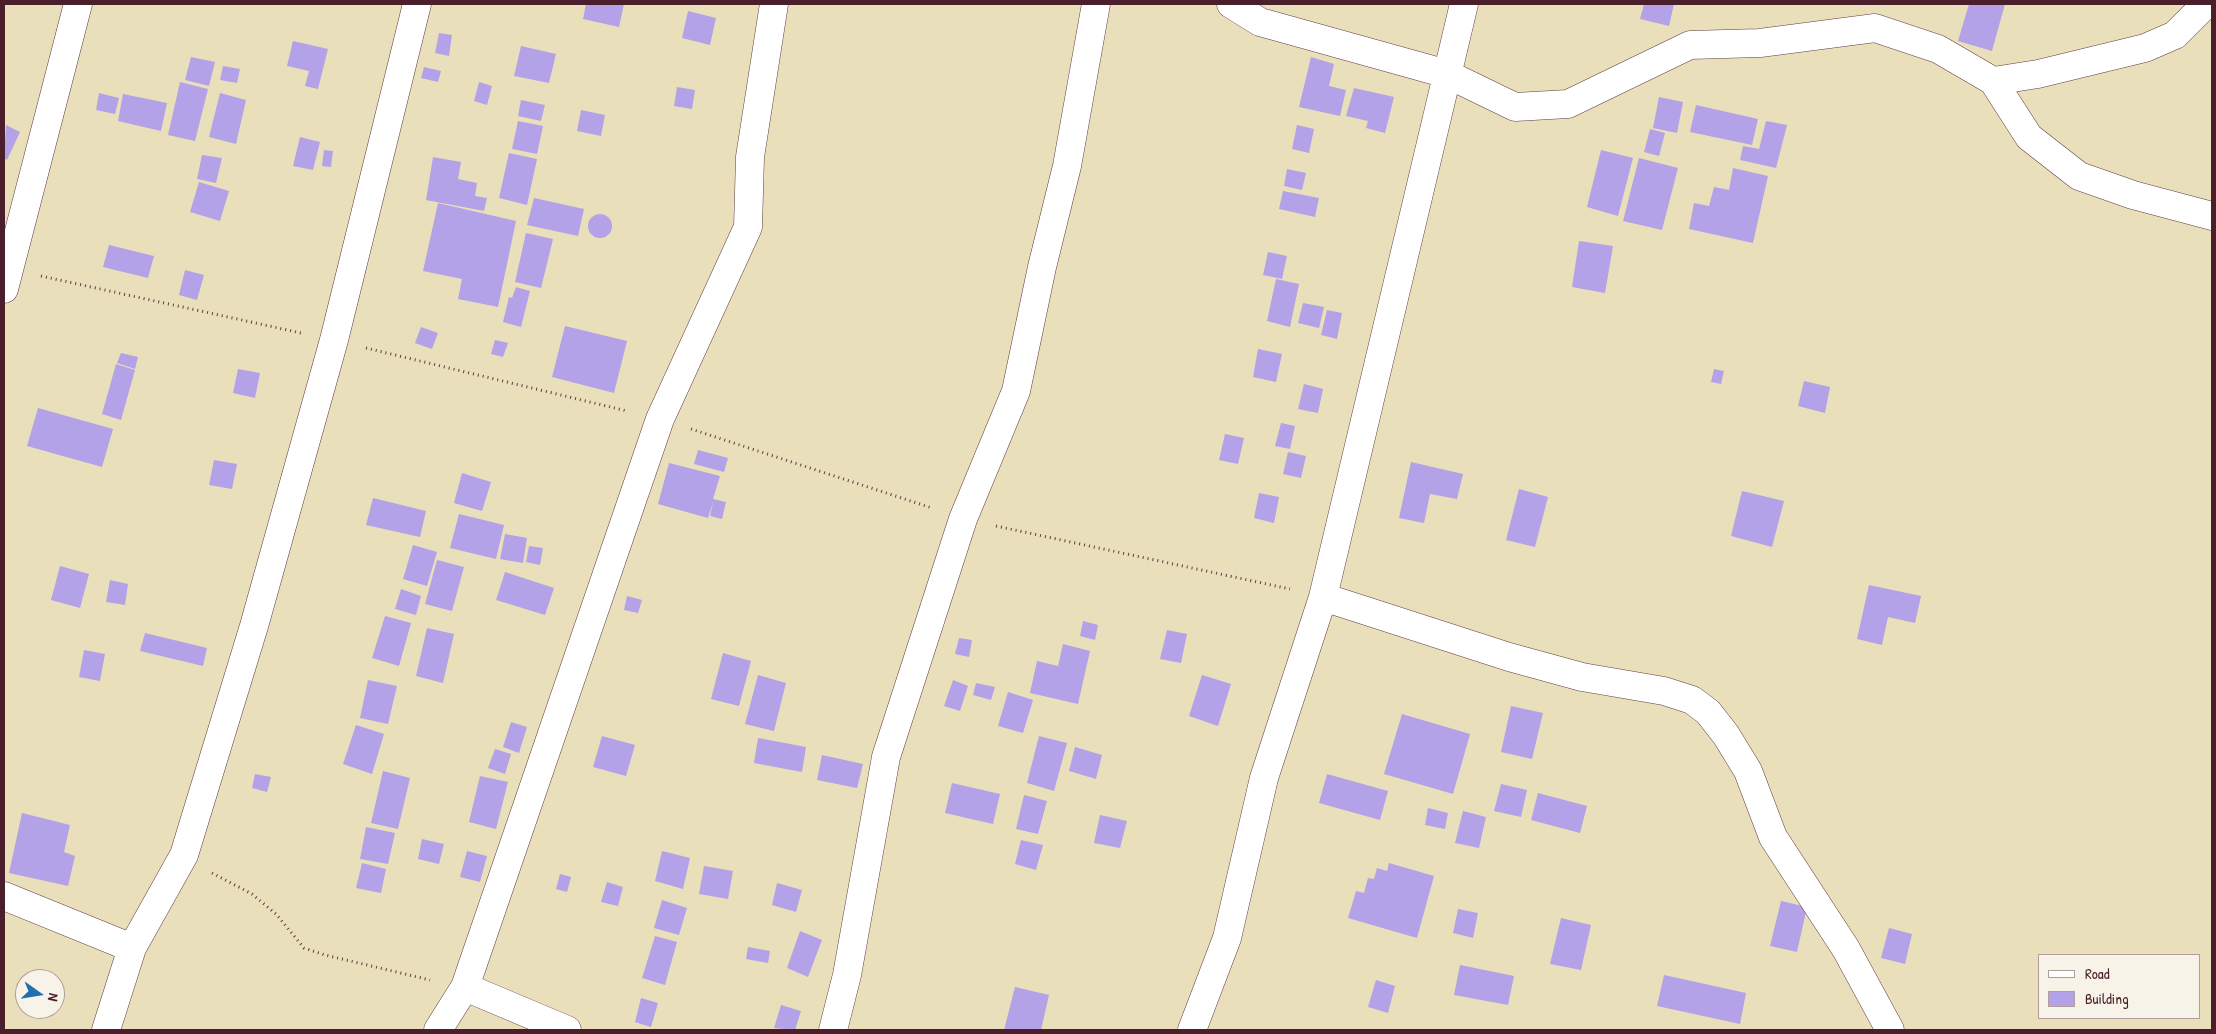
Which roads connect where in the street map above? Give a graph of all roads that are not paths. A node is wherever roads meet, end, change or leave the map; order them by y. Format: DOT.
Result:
graph roads {
  1 [pos="78,4"];
  2 [pos="416,4"];
  3 [pos="774,4"];
  4 [pos="1096,4"];
  5 [pos="1231,4"];
  6 [pos="1464,4"];
  7 [pos="2206,4"];
  8 [pos="1447,74"];
  9 [pos="1993,80"];
  10 [pos="2212,216"];
  11 [pos="4,289"];
  12 [pos="1323,596"];
  13 [pos="4,896"];
  14 [pos="132,948"];
  15 [pos="465,988"];
  16 [pos="106,1030"];
  17 [pos="438,1030"];
  18 [pos="567,1030"];
  19 [pos="833,1030"];
  20 [pos="1192,1030"];
  21 [pos="1890,1030"];
  1 -- 11 [label="street"];
  2 -- 14 [label="street"];
  3 -- 15 [label="street"];
  4 -- 19 [label="street"];
  5 -- 8 [label="street"];
  6 -- 8 [label="street"];
  7 -- 9 [label="street"];
  8 -- 9 [label="street"];
  8 -- 12 [label="street"];
  9 -- 10 [label="street"];
  12 -- 20 [label="street"];
  12 -- 21 [label="street"];
  13 -- 14 [label="street"];
  14 -- 16 [label="street"];
  15 -- 17 [label="street"];
  15 -- 18 [label="street"];
}
